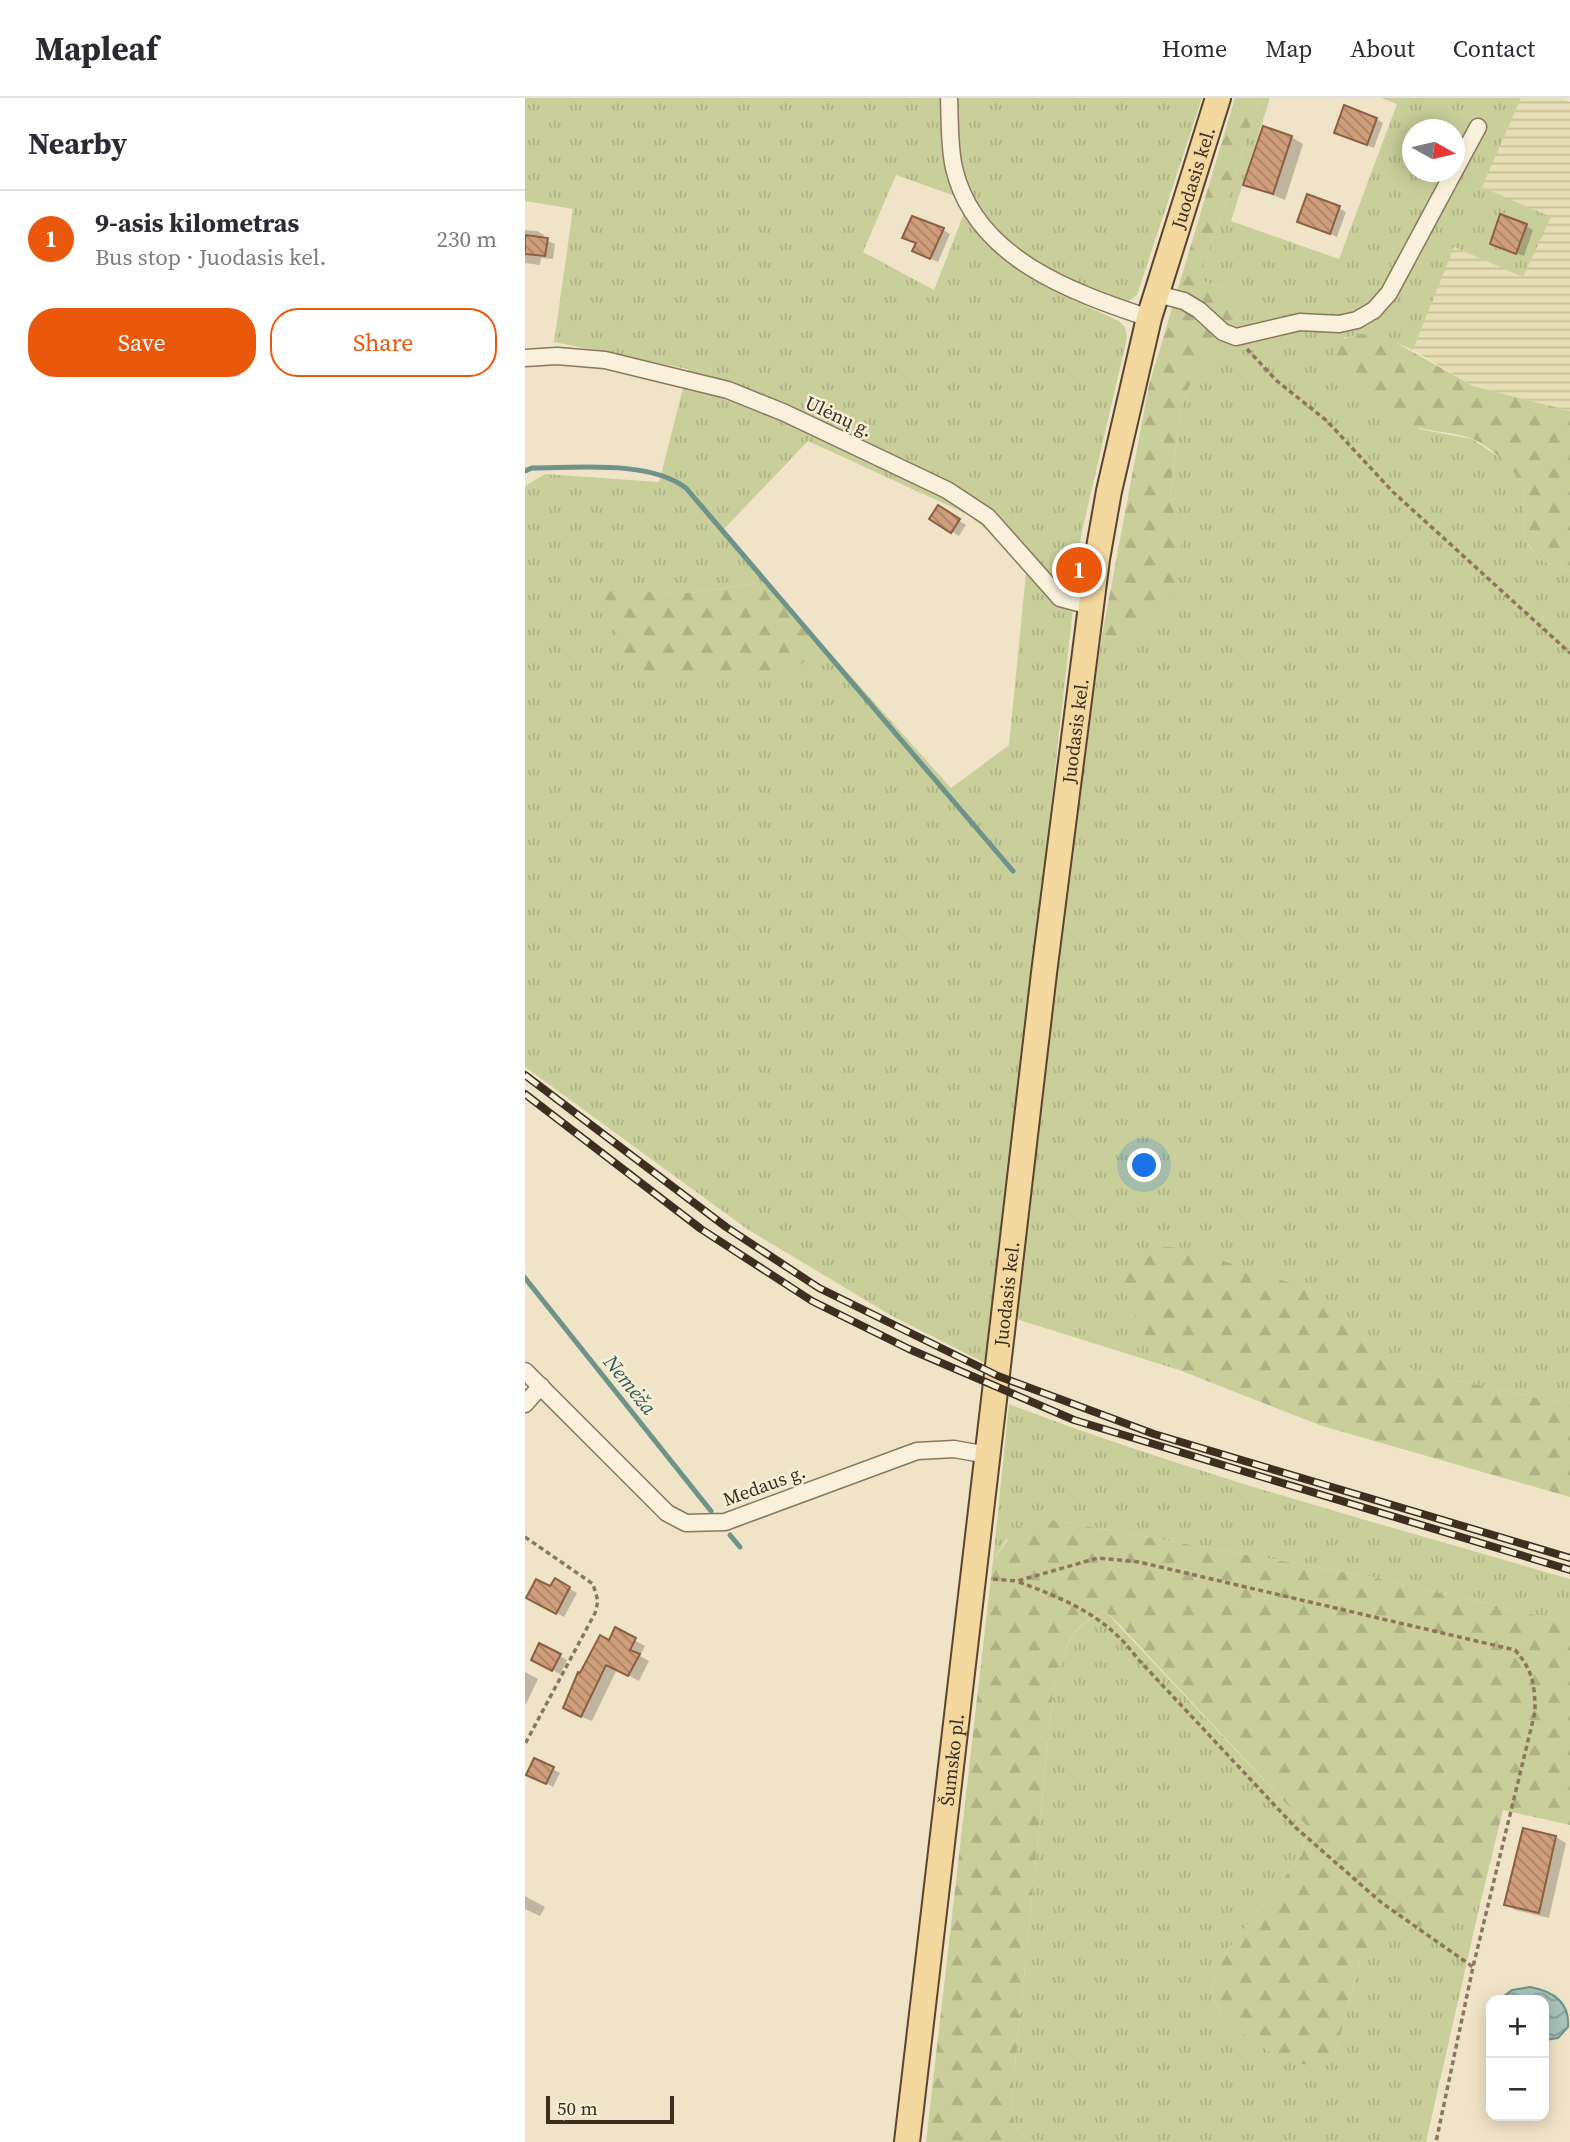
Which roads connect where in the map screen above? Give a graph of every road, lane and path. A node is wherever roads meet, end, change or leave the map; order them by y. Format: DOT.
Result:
graph roads {
  1 [pos="949,98"];
  2 [pos="1218,98"];
  3 [pos="1478,127"];
  4 [pos="1157,294"];
  5 [pos="1149,318"];
  6 [pos="1236,337"];
  7 [pos="525,358"];
  8 [pos="1090,607"];
  9 [pos="1570,653"];
  10 [pos="525,1371"];
  11 [pos="998,1376"];
  12 [pos="541,1386"];
  13 [pos="525,1404"];
  14 [pos="988,1455"];
  15 [pos="525,1537"];
  16 [pos="974,1577"];
  17 [pos="1017,1581"];
  18 [pos="525,1744"];
  19 [pos="1473,1967"];
  20 [pos="907,2142"];
  21 [pos="1436,2142"];
  1 -- 5 [label="street"];
  2 -- 4 [label="main road, Juodasis kel."];
  3 -- 6 [label="street"];
  4 -- 5 [label="main road, Juodasis kel."];
  4 -- 6 [label="street"];
  5 -- 8 [label="main road, Juodasis kel."];
  6 -- 9 [label="path"];
  7 -- 8 [label="street, Ulėnų g."];
  8 -- 11 [label="main road, Juodasis kel."];
  10 -- 12 [label="street, Medaus g."];
  11 -- 14 [label="main road, Šumsko pl."];
  12 -- 13 [label="street"];
  12 -- 14 [label="street, Medaus g."];
  14 -- 16 [label="main road, Šumsko pl."];
  15 -- 18 [label="path"];
  16 -- 17 [label="path"];
  16 -- 20 [label="main road, Šumsko pl."];
  17 -- 19 [label="path"];
  17 -- 19 [label="path"];
  19 -- 21 [label="path"];
}
